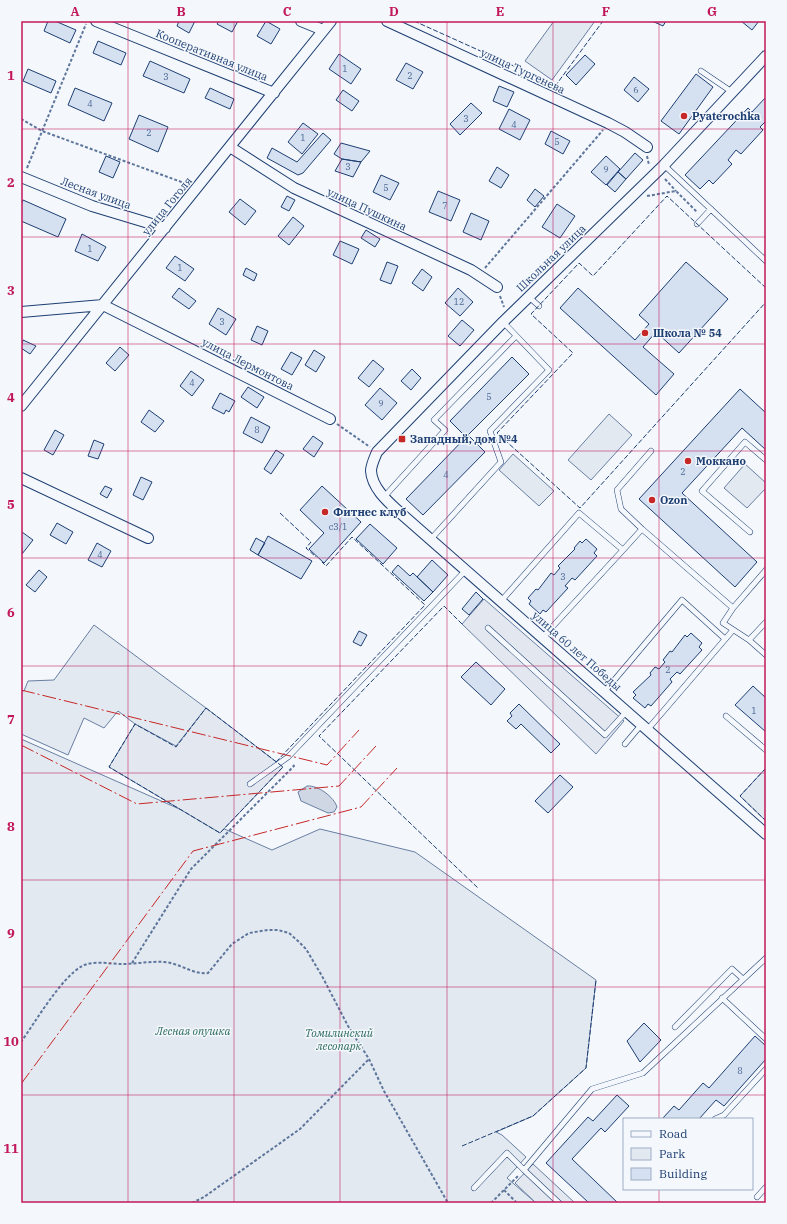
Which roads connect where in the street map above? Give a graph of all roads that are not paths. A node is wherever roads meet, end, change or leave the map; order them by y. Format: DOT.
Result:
graph roads {
  1 [pos="96,21"];
  2 [pos="301,21"];
  3 [pos="330,21"];
  4 [pos="387,21"];
  5 [pos="323,30"];
  6 [pos="766,56"];
  7 [pos="701,71"];
  8 [pos="732,92"];
  9 [pos="274,93"];
  10 [pos="230,147"];
  11 [pos="647,147"];
  12 [pos="664,165"];
  13 [pos="22,177"];
  14 [pos="711,209"];
  15 [pos="697,224"];
  16 [pos="165,228"];
  17 [pos="766,261"];
  18 [pos="497,287"];
  19 [pos="529,297"];
  20 [pos="104,304"];
  21 [pos="539,306"];
  22 [pos="21,312"];
  23 [pos="503,322"];
  24 [pos="516,336"];
  25 [pos="21,406"];
  26 [pos="330,419"];
  27 [pos="651,451"];
  28 [pos="766,460"];
  29 [pos="21,478"];
  30 [pos="375,484"];
  31 [pos="384,497"];
  32 [pos="642,529"];
  33 [pos="750,532"];
  34 [pos="148,538"];
  35 [pos="431,539"];
  36 [pos="623,550"];
  37 [pos="466,570"];
  38 [pos="766,570"];
  39 [pos="502,600"];
  40 [pos="733,608"];
  41 [pos="766,622"];
  42 [pos="488,628"];
  43 [pos="733,630"];
  44 [pos="543,637"];
  45 [pos="725,638"];
  46 [pos="749,640"];
  47 [pos="766,655"];
  48 [pos="604,691"];
  49 [pos="627,711"];
  50 [pos="726,716"];
  51 [pos="645,727"];
  52 [pos="625,744"];
  53 [pos="766,750"];
  54 [pos="250,784"];
  55 [pos="766,834"];
  56 [pos="766,958"];
  57 [pos="743,980"];
  58 [pos="722,998"];
  59 [pos="675,1027"];
  60 [pos="766,1039"];
  61 [pos="766,1069"];
  62 [pos="717,1118"];
  63 [pos="524,1170"];
  64 [pos="766,1187"];
  65 [pos="474,1188"];
  66 [pos="757,1197"];
  67 [pos="559,1203"];
  1 -- 9 [label="street, Кооперативная улица"];
  2 -- 5 [label="street"];
  3 -- 5 [label="street, улица Гоголя"];
  4 -- 11 [label="street, улица Тургенева"];
  5 -- 9 [label="street, улица Гоголя"];
  6 -- 8 [label="street, Школьная улица"];
  7 -- 8 [label="lane"];
  8 -- 12 [label="street, Школьная улица"];
  9 -- 10 [label="street, улица Гоголя"];
  10 -- 16 [label="street, улица Гоголя"];
  10 -- 18 [label="street, улица Пушкина"];
  12 -- 14 [label="lane"];
  12 -- 19 [label="street, Школьная улица"];
  13 -- 16 [label="street, Лесная улица"];
  14 -- 15 [label="lane"];
  14 -- 17 [label="lane"];
  16 -- 20 [label="street, улица Гоголя"];
  19 -- 21 [label="lane"];
  19 -- 23 [label="street, Школьная улица"];
  20 -- 22 [label="street"];
  20 -- 25 [label="street, улица Гоголя"];
  20 -- 26 [label="street, улица Лермонтова"];
  23 -- 24 [label="lane"];
  23 -- 30 [label="street, Школьная улица"];
  24 -- 31 [label="lane"];
  24 -- 35 [label="lane"];
  27 -- 32 [label="lane"];
  28 -- 33 [label="lane"];
  29 -- 34 [label="street"];
  30 -- 31 [label="street, улица 60 лет Победы"];
  31 -- 35 [label="street, улица 60 лет Победы"];
  32 -- 36 [label="lane"];
  32 -- 40 [label="lane"];
  35 -- 37 [label="street, улица 60 лет Победы"];
  36 -- 39 [label="lane"];
  36 -- 44 [label="lane"];
  37 -- 39 [label="street, улица 60 лет Победы"];
  37 -- 54 [label="lane"];
  38 -- 40 [label="lane"];
  39 -- 44 [label="street, улица 60 лет Победы"];
  40 -- 43 [label="lane"];
  41 -- 46 [label="lane"];
  42 -- 49 [label="lane"];
  43 -- 45 [label="lane"];
  43 -- 46 [label="lane"];
  44 -- 48 [label="street, улица 60 лет Победы"];
  45 -- 48 [label="lane"];
  45 -- 51 [label="lane"];
  46 -- 47 [label="lane"];
  48 -- 49 [label="street, улица 60 лет Победы"];
  49 -- 51 [label="street, улица 60 лет Победы"];
  50 -- 53 [label="lane"];
  51 -- 52 [label="lane"];
  51 -- 55 [label="street, улица 60 лет Победы"];
  56 -- 57 [label="lane"];
  57 -- 58 [label="lane"];
  57 -- 59 [label="lane"];
  58 -- 60 [label="lane"];
  58 -- 63 [label="lane"];
  61 -- 62 [label="lane"];
  63 -- 65 [label="lane"];
  63 -- 67 [label="lane"];
  64 -- 66 [label="lane"];
}
